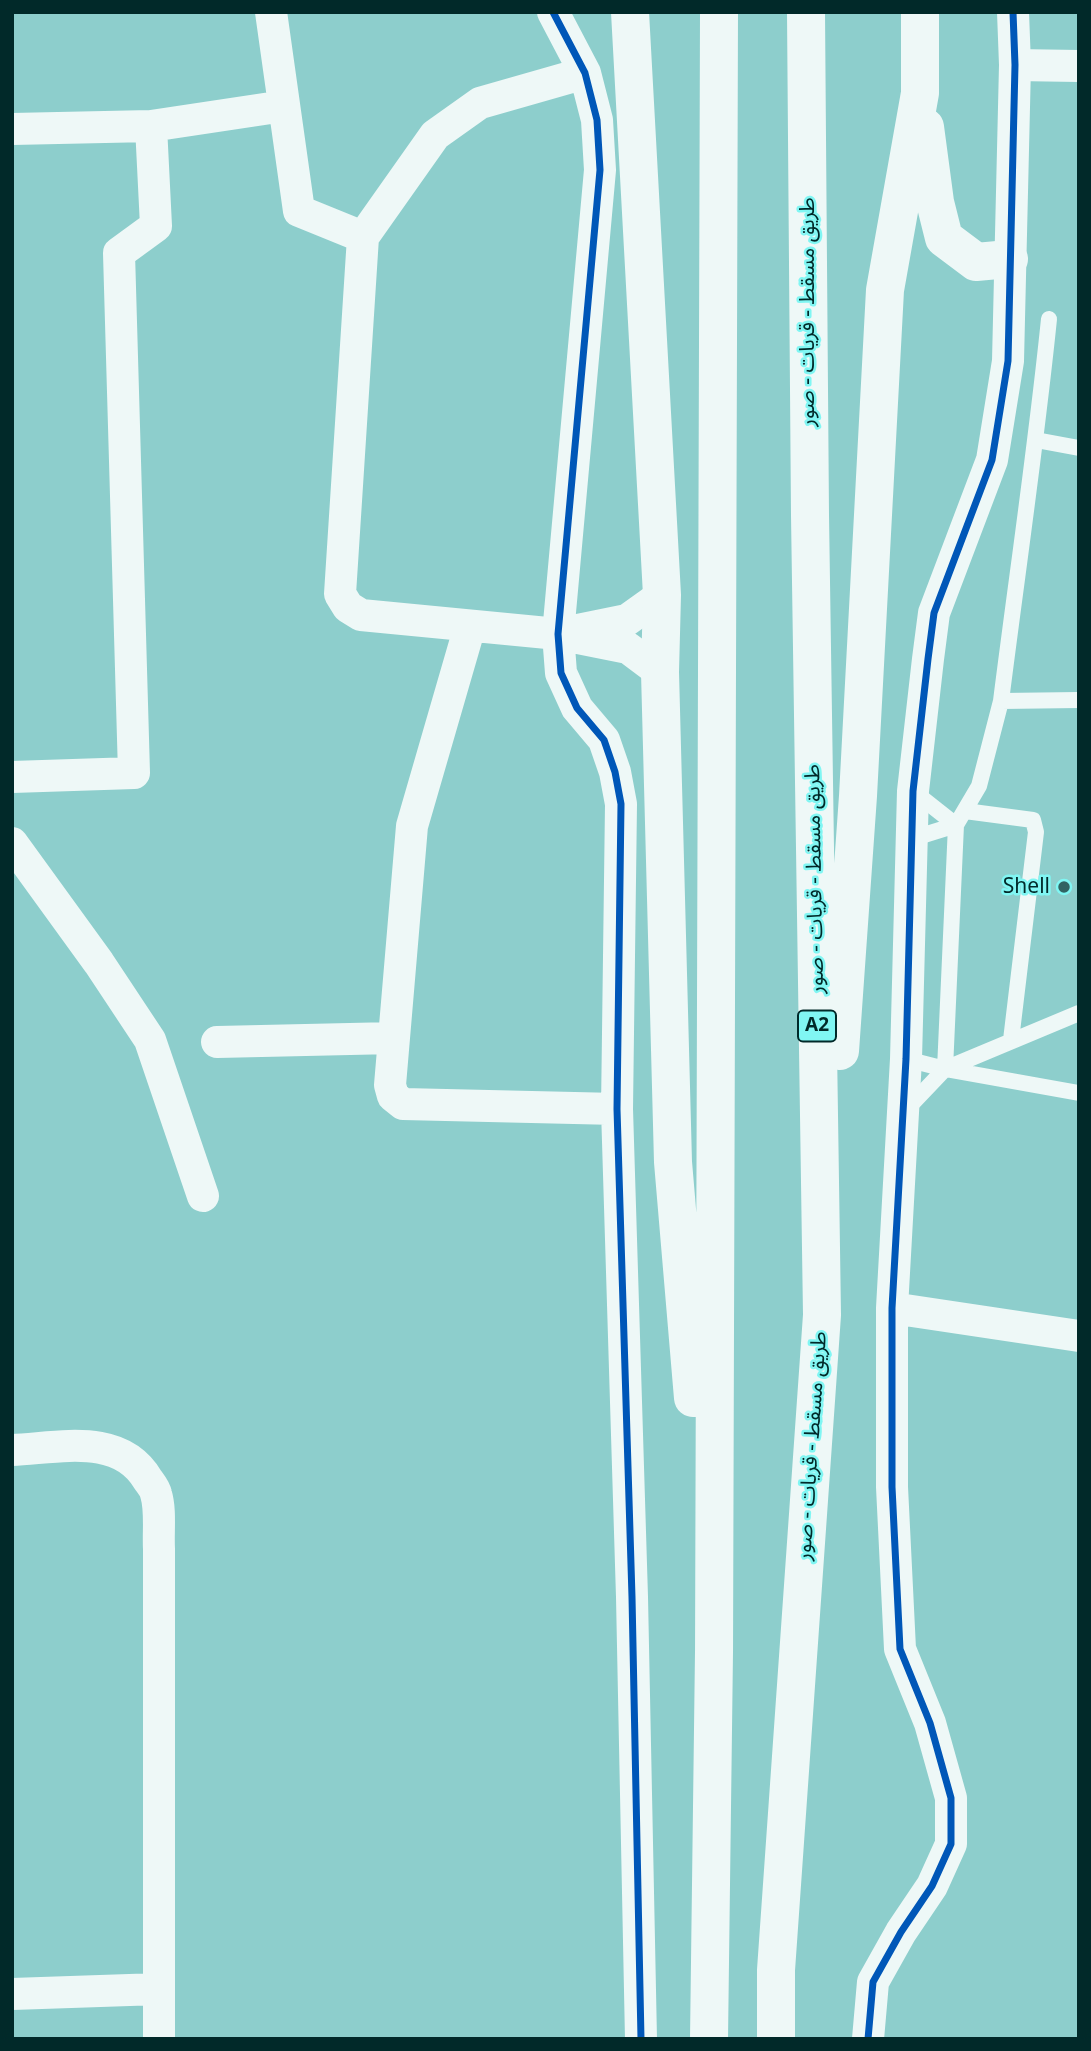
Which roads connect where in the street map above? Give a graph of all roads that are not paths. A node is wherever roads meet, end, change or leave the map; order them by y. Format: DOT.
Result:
graph roads {
  1 [pos="271,12"];
  2 [pos="552,12"];
  3 [pos="630,12"];
  4 [pos="719,12"];
  5 [pos="806,12"];
  6 [pos="920,12"];
  7 [pos="1013,12"];
  8 [pos="1015,65"];
  9 [pos="1079,66"];
  10 [pos="585,73"];
  11 [pos="920,93"];
  12 [pos="284,106"];
  13 [pos="151,126"];
  14 [pos="12,128"];
  15 [pos="363,237"];
  16 [pos="1009,259"];
  17 [pos="1049,319"];
  18 [pos="1036,440"];
  19 [pos="1079,448"];
  20 [pos="662,595"];
  21 [pos="470,626"];
  22 [pos="558,634"];
  23 [pos="660,672"];
  24 [pos="1079,700"];
  25 [pos="1001,701"];
  26 [pos="12,777"];
  27 [pos="913,791"];
  28 [pos="960,818"];
  29 [pos="911,839"];
  30 [pos="12,843"];
  31 [pos="1079,1013"];
  32 [pos="394,1038"];
  33 [pos="1011,1041"];
  34 [pos="217,1042"];
  35 [pos="906,1059"];
  36 [pos="944,1069"];
  37 [pos="1079,1093"];
  38 [pos="617,1109"];
  39 [pos="903,1112"];
  40 [pos="203,1196"];
  41 [pos="892,1308"];
  42 [pos="821,1315"];
  43 [pos="1079,1336"];
  44 [pos="12,1450"];
  45 [pos="715,1652"];
  46 [pos="159,1989"];
  47 [pos="12,1994"];
  48 [pos="159,2039"];
  49 [pos="641,2039"];
  50 [pos="709,2039"];
  51 [pos="776,2039"];
  52 [pos="868,2039"];
  1 -- 12 [label="street"];
  2 -- 10 [label="street"];
  3 -- 20 [label="highway"];
  4 -- 45 [label="highway"];
  5 -- 42 [label="highway, طريق مسقط - قريات - صور / A2"];
  6 -- 11 [label="highway"];
  7 -- 8 [label="street"];
  8 -- 9 [label="street"];
  8 -- 16 [label="street"];
  10 -- 15 [label="street"];
  10 -- 22 [label="street"];
  11 -- 16 [label="highway"];
  11 -- 42 [label="highway"];
  12 -- 13 [label="street"];
  12 -- 15 [label="street"];
  13 -- 14 [label="street"];
  13 -- 26 [label="street"];
  15 -- 21 [label="street"];
  16 -- 27 [label="street"];
  17 -- 18 [label="lane"];
  18 -- 19 [label="lane"];
  18 -- 25 [label="lane"];
  20 -- 22 [label="street"];
  20 -- 23 [label="highway"];
  21 -- 22 [label="street"];
  21 -- 32 [label="street"];
  22 -- 23 [label="street"];
  22 -- 38 [label="street"];
  23 -- 45 [label="highway"];
  24 -- 25 [label="lane"];
  25 -- 28 [label="lane"];
  27 -- 28 [label="lane"];
  27 -- 29 [label="street"];
  28 -- 29 [label="lane"];
  28 -- 33 [label="lane"];
  28 -- 36 [label="lane"];
  29 -- 35 [label="street"];
  30 -- 40 [label="street"];
  31 -- 33 [label="lane"];
  32 -- 34 [label="street"];
  32 -- 38 [label="street"];
  33 -- 36 [label="lane"];
  35 -- 36 [label="lane"];
  35 -- 39 [label="street"];
  36 -- 37 [label="lane"];
  36 -- 39 [label="lane"];
  38 -- 49 [label="street"];
  39 -- 41 [label="street"];
  41 -- 43 [label="street"];
  41 -- 52 [label="street"];
  42 -- 51 [label="highway, طريق مسقط - قريات - صور / A2"];
  44 -- 46 [label="street"];
  45 -- 50 [label="highway"];
  46 -- 47 [label="street"];
  46 -- 48 [label="street"];
}
